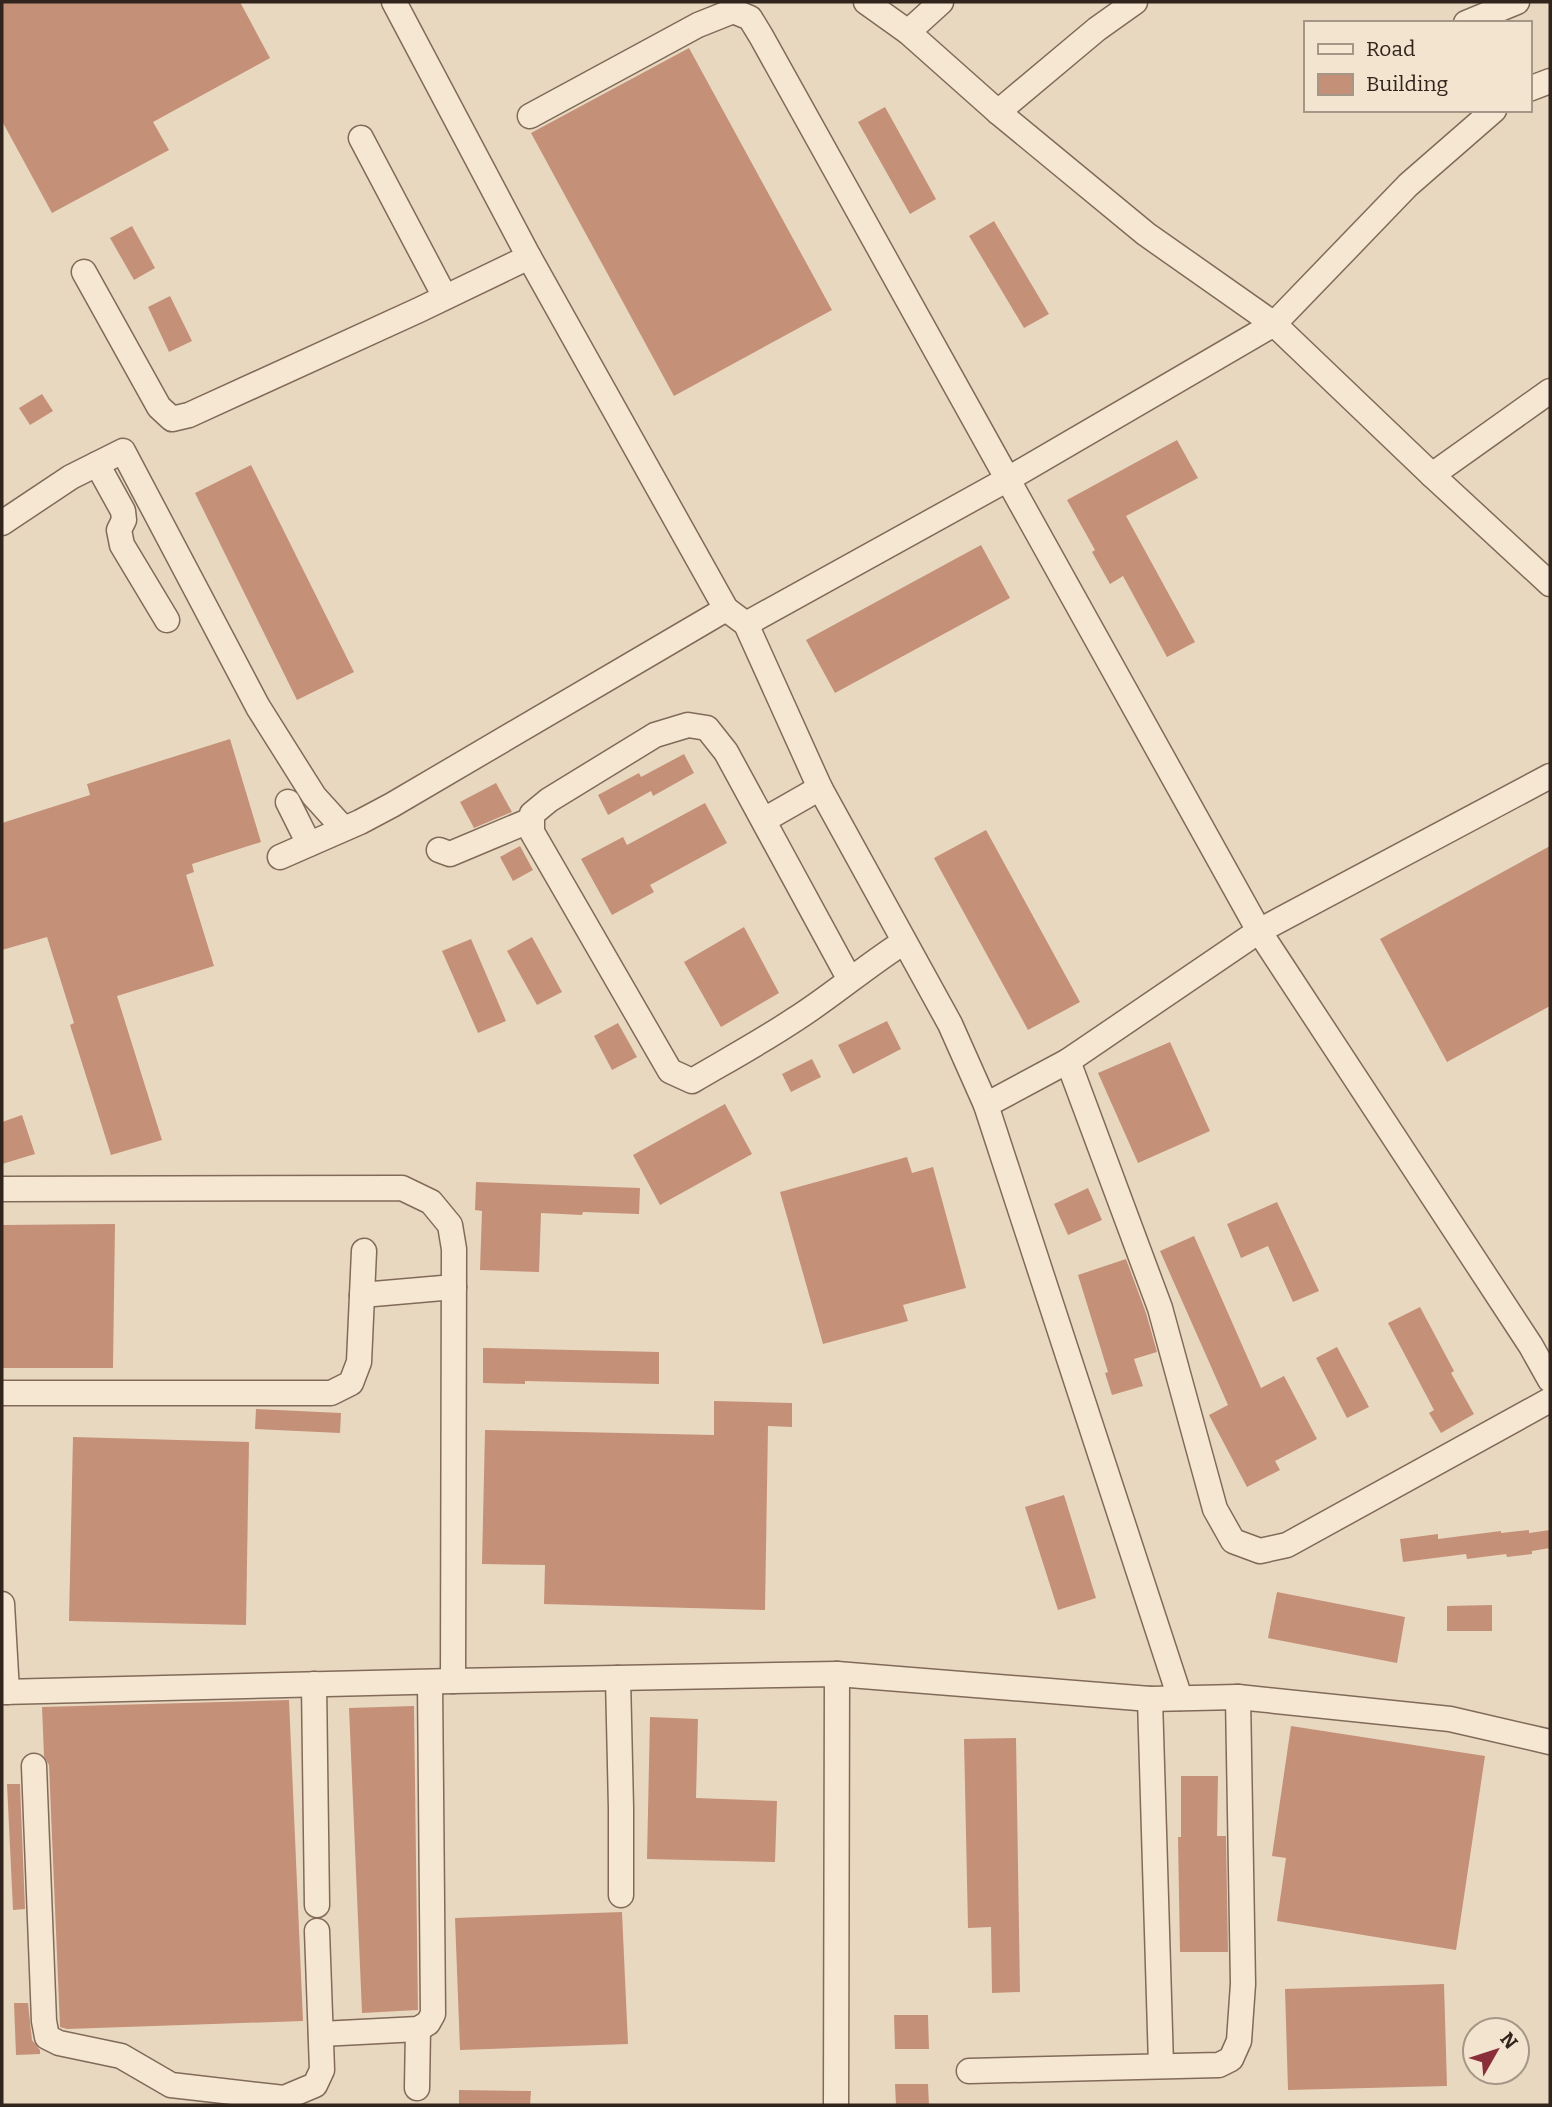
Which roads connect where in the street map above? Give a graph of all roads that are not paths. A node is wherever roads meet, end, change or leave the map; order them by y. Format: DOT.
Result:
graph roads {
  1 [pos="394,2"];
  2 [pos="866,2"];
  3 [pos="941,2"];
  4 [pos="1135,2"];
  5 [pos="1517,2"];
  6 [pos="1471,21"];
  7 [pos="908,32"];
  8 [pos="1550,81"];
  9 [pos="1531,88"];
  10 [pos="998,112"];
  11 [pos="1492,112"];
  12 [pos="530,116"];
  13 [pos="362,138"];
  14 [pos="529,257"];
  15 [pos="84,271"];
  16 [pos="445,297"];
  17 [pos="1274,324"];
  18 [pos="1550,391"];
  19 [pos="97,464"];
  20 [pos="1432,475"];
  21 [pos="1008,479"];
  22 [pos="2,523"];
  23 [pos="1550,584"];
  24 [pos="726,609"];
  25 [pos="167,620"];
  26 [pos="746,624"];
  27 [pos="1550,776"];
  28 [pos="820,788"];
  29 [pos="288,803"];
  30 [pos="531,820"];
  31 [pos="764,820"];
  32 [pos="343,828"];
  33 [pos="309,844"];
  34 [pos="439,850"];
  35 [pos="280,857"];
  36 [pos="1259,931"];
  37 [pos="904,942"];
  38 [pos="850,980"];
  39 [pos="1068,1061"];
  40 [pos="986,1105"];
  41 [pos="2,1189"];
  42 [pos="364,1251"];
  43 [pos="454,1287"];
  44 [pos="362,1295"];
  45 [pos="1550,1380"];
  46 [pos="2,1393"];
  47 [pos="1550,1400"];
  48 [pos="2,1604"];
  49 [pos="837,1675"];
  50 [pos="618,1678"];
  51 [pos="441,1681"];
  52 [pos="314,1684"];
  53 [pos="4,1692"];
  54 [pos="1238,1697"];
  55 [pos="1180,1698"];
  56 [pos="1150,1699"];
  57 [pos="1550,1742"];
  58 [pos="34,1766"];
  59 [pos="621,1895"];
  60 [pos="317,1905"];
  61 [pos="317,1931"];
  62 [pos="418,2029"];
  63 [pos="321,2034"];
  64 [pos="1161,2065"];
  65 [pos="969,2071"];
  66 [pos="417,2088"];
  67 [pos="836,2105"];
  1 -- 14 [label="street"];
  2 -- 7 [label="street"];
  3 -- 7 [label="street"];
  4 -- 10 [label="street"];
  5 -- 6 [label="street"];
  7 -- 10 [label="street"];
  8 -- 9 [label="street"];
  10 -- 17 [label="street"];
  11 -- 17 [label="street"];
  12 -- 21 [label="street"];
  13 -- 16 [label="street"];
  14 -- 16 [label="street"];
  14 -- 24 [label="street"];
  15 -- 16 [label="street"];
  17 -- 20 [label="street"];
  17 -- 21 [label="street"];
  18 -- 20 [label="street"];
  19 -- 22 [label="street"];
  19 -- 25 [label="street"];
  19 -- 32 [label="street"];
  20 -- 23 [label="street"];
  21 -- 26 [label="street"];
  21 -- 36 [label="street"];
  24 -- 26 [label="street"];
  24 -- 32 [label="street"];
  26 -- 28 [label="street"];
  27 -- 36 [label="street"];
  28 -- 31 [label="street"];
  28 -- 37 [label="street"];
  29 -- 33 [label="street"];
  30 -- 31 [label="street"];
  30 -- 34 [label="street"];
  30 -- 38 [label="street"];
  31 -- 38 [label="street"];
  32 -- 33 [label="street"];
  33 -- 35 [label="street"];
  36 -- 39 [label="street"];
  36 -- 45 [label="street"];
  37 -- 38 [label="street"];
  37 -- 40 [label="street"];
  39 -- 40 [label="street"];
  39 -- 47 [label="street"];
  40 -- 55 [label="street"];
  41 -- 43 [label="street"];
  42 -- 44 [label="street"];
  43 -- 44 [label="street"];
  43 -- 51 [label="street"];
  44 -- 46 [label="street"];
  48 -- 53 [label="street"];
  49 -- 50 [label="street"];
  49 -- 56 [label="street"];
  49 -- 67 [label="street"];
  50 -- 51 [label="street"];
  50 -- 59 [label="street"];
  51 -- 52 [label="street"];
  51 -- 62 [label="street"];
  52 -- 53 [label="street"];
  52 -- 60 [label="street"];
  54 -- 55 [label="street"];
  54 -- 57 [label="street"];
  54 -- 64 [label="street"];
  55 -- 56 [label="street"];
  56 -- 64 [label="street"];
  58 -- 63 [label="street"];
  61 -- 63 [label="street"];
  62 -- 63 [label="street"];
  62 -- 66 [label="street"];
  64 -- 65 [label="street"];
}
